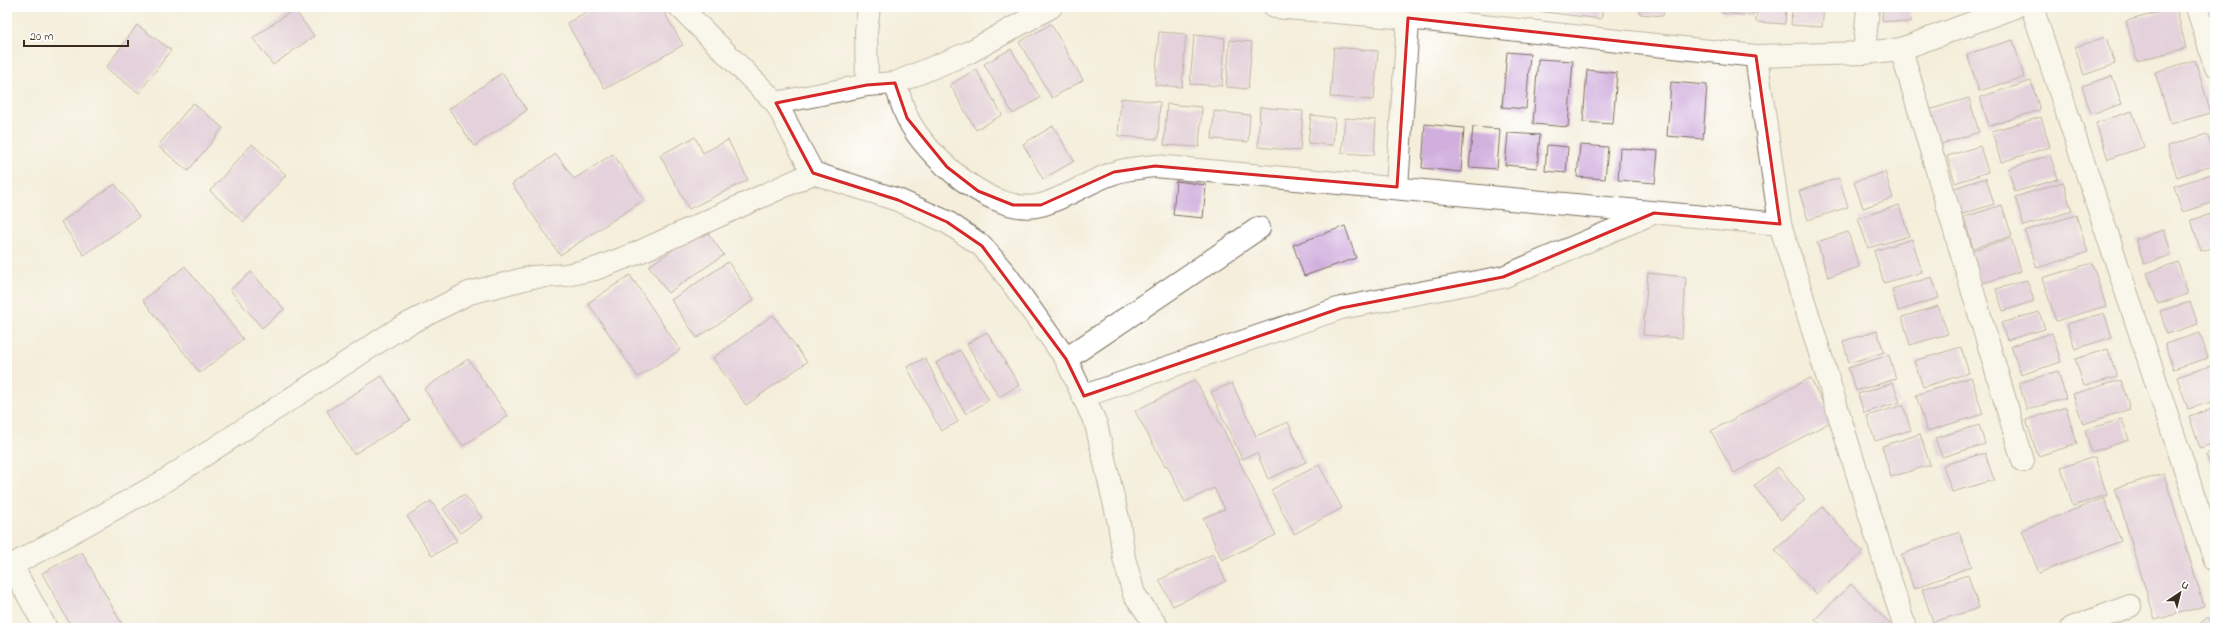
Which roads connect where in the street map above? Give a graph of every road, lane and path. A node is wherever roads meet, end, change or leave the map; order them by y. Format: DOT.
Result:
graph roads {
  1 [pos="680,7"];
  2 [pos="869,7"];
  3 [pos="1051,7"];
  4 [pos="1275,7"];
  5 [pos="1868,7"];
  6 [pos="2015,7"];
  7 [pos="2032,7"];
  8 [pos="2197,7"];
  9 [pos="1408,12"];
  10 [pos="1901,49"];
  11 [pos="1864,54"];
  12 [pos="1756,56"];
  13 [pos="2215,65"];
  14 [pos="895,83"];
  15 [pos="867,85"];
  16 [pos="776,103"];
  17 [pos="813,172"];
  18 [pos="1397,187"];
  19 [pos="1654,213"];
  20 [pos="1780,224"];
  21 [pos="1259,228"];
  22 [pos="1066,359"];
  23 [pos="1084,396"];
  24 [pos="2023,461"];
  25 [pos="2215,560"];
  26 [pos="10,567"];
  27 [pos="2130,606"];
  28 [pos="46,628"];
  29 [pos="1158,628"];
  30 [pos="1905,628"];
  31 [pos="2072,628"];
  1 -- 16 [label="street"];
  2 -- 15 [label="street"];
  3 -- 14 [label="street"];
  4 -- 9 [label="street"];
  5 -- 11 [label="street"];
  6 -- 10 [label="street"];
  7 -- 25 [label="street"];
  8 -- 13 [label="street"];
  9 -- 12 [label="street"];
  9 -- 18 [label="street"];
  10 -- 11 [label="street"];
  10 -- 24 [label="street"];
  11 -- 12 [label="street"];
  12 -- 20 [label="street"];
  14 -- 15 [label="street"];
  14 -- 18 [label="street"];
  15 -- 16 [label="street"];
  16 -- 17 [label="street"];
  17 -- 22 [label="street"];
  17 -- 26 [label="street"];
  18 -- 19 [label="street"];
  19 -- 20 [label="street"];
  19 -- 23 [label="street"];
  20 -- 30 [label="street"];
  21 -- 22 [label="street"];
  22 -- 23 [label="street"];
  23 -- 29 [label="street"];
  26 -- 28 [label="street"];
  27 -- 31 [label="street"];
}
